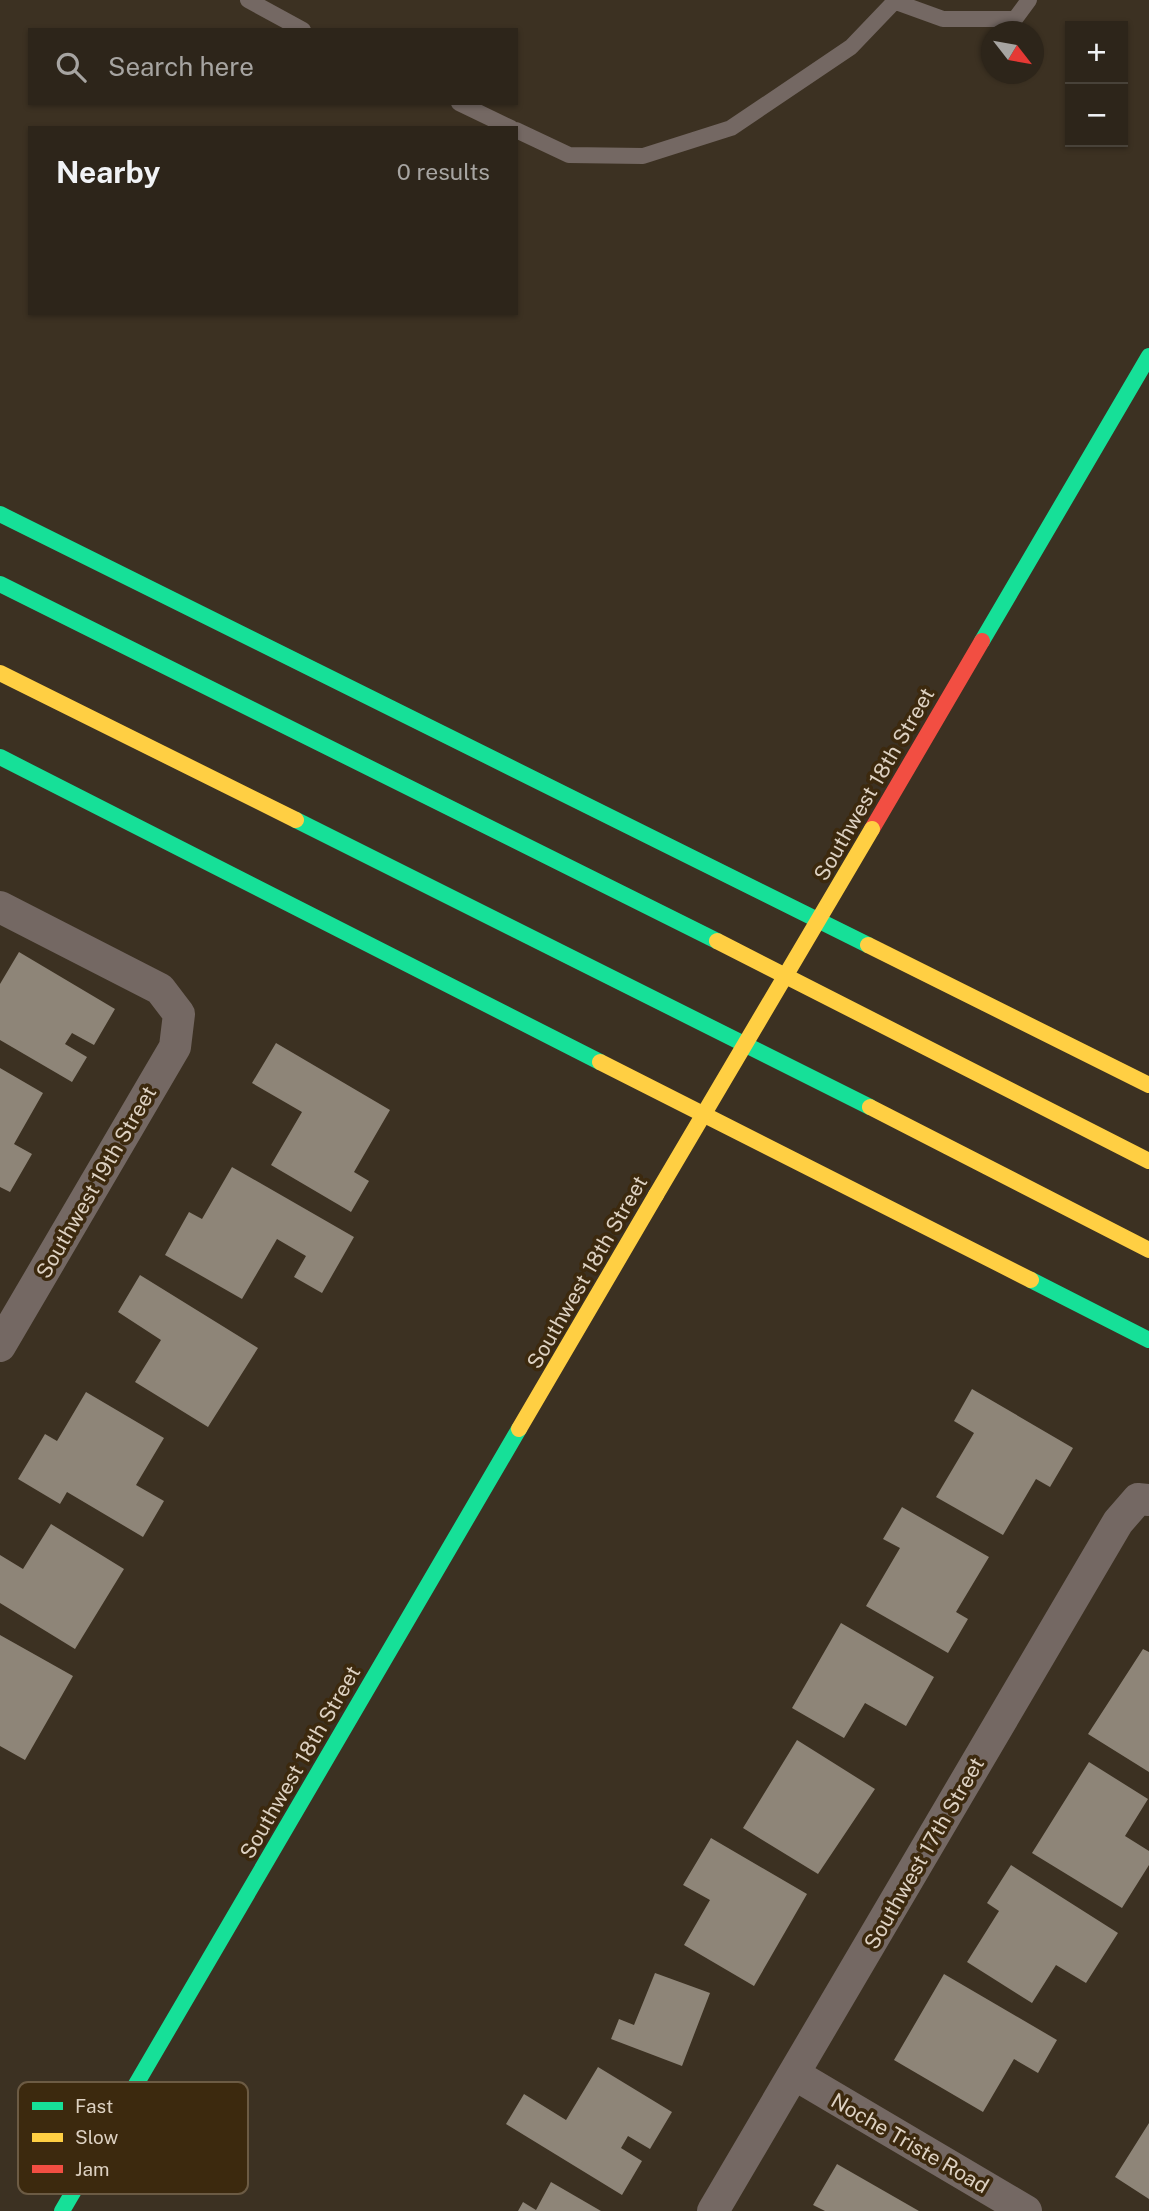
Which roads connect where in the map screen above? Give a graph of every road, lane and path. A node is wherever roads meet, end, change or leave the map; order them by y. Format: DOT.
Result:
graph roads {
  1 [pos="248,0"];
  2 [pos="1029,0"];
  3 [pos="896,1"];
  4 [pos="299,28"];
  5 [pos="463,105"];
  6 [pos="507,126"];
  7 [pos="518,131"];
  8 [pos="1149,356"];
  9 [pos="0,514"];
  10 [pos="0,584"];
  11 [pos="0,673"];
  12 [pos="0,757"];
  13 [pos="0,907"];
  14 [pos="1149,1085"];
  15 [pos="1149,1161"];
  16 [pos="1149,1250"];
  17 [pos="1149,1340"];
  18 [pos="0,1346"];
  19 [pos="1144,1499"];
  20 [pos="794,2074"];
  21 [pos="137,2082"];
  22 [pos="72,2194"];
  23 [pos="62,2211"];
  24 [pos="713,2211"];
  25 [pos="1026,2211"];
  1 -- 4 [label="lane"];
  2 -- 3 [label="lane"];
  3 -- 7 [label="lane"];
  5 -- 6 [label="lane"];
  8 -- 21 [label="main road, Southwest 18th Street, bridge"];
  9 -- 14 [label="main road"];
  10 -- 15 [label="main road"];
  11 -- 16 [label="main road"];
  12 -- 17 [label="main road"];
  13 -- 18 [label="street, Southwest 19th Street"];
  19 -- 20 [label="street, Southwest 17th Street"];
  20 -- 24 [label="street, Southwest 17th Street"];
  20 -- 25 [label="street, Noche Triste Road"];
  22 -- 23 [label="main road, Southwest 18th Street, bridge"];
}
